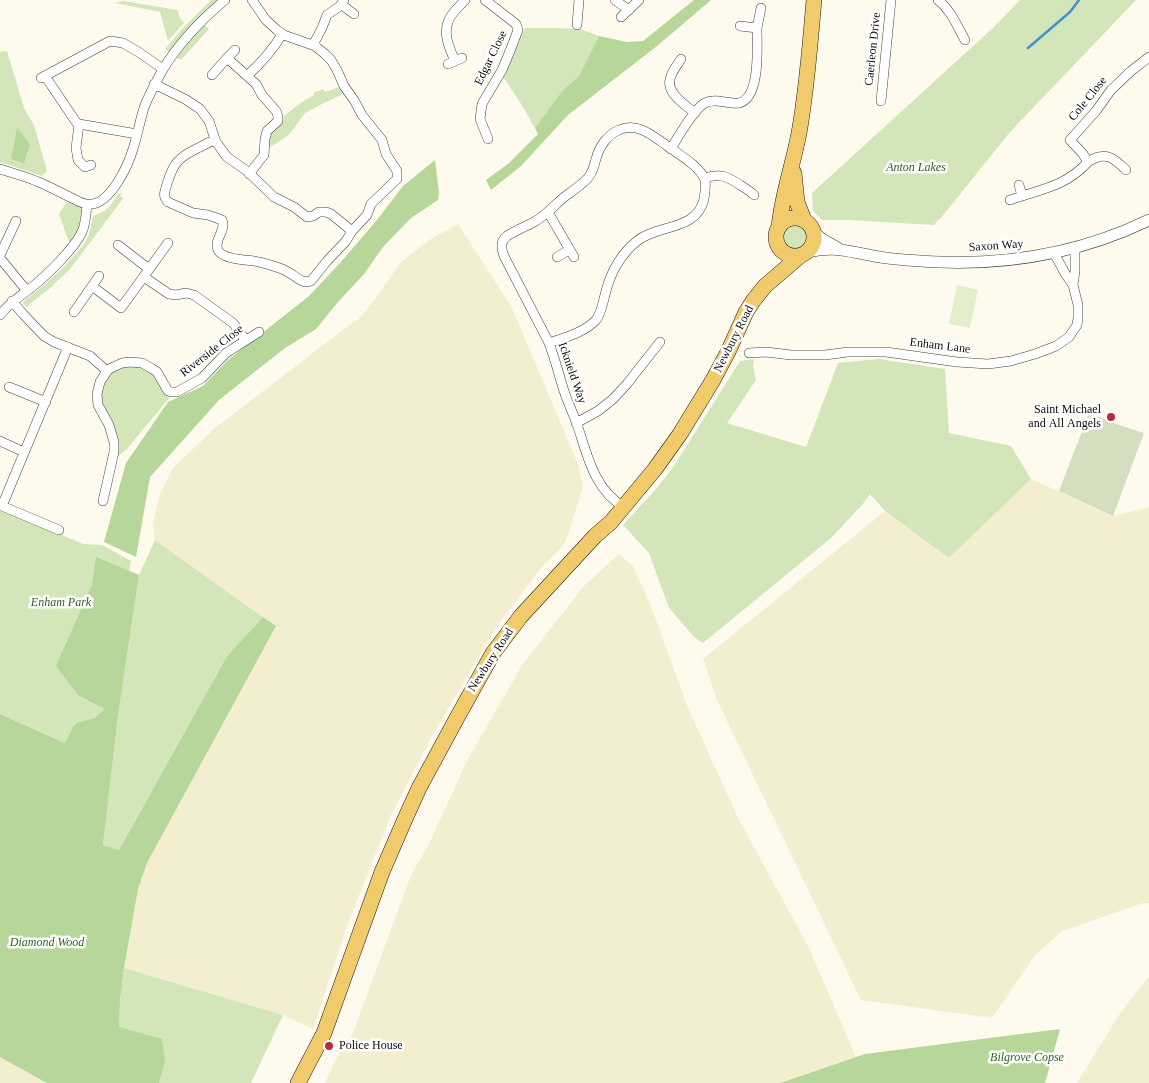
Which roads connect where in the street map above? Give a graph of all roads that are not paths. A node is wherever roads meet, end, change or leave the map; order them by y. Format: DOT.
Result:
graph roads {
  1 [pos="225,0"];
  2 [pos="252,0"];
  3 [pos="466,0"];
  4 [pos="485,0"];
  5 [pos="579,0"];
  6 [pos="615,0"];
  7 [pos="639,0"];
  8 [pos="814,0"];
  9 [pos="891,0"];
  10 [pos="938,0"];
  11 [pos="343,2"];
  12 [pos="760,8"];
  13 [pos="629,10"];
  14 [pos="354,14"];
  15 [pos="621,17"];
  16 [pos="577,25"];
  17 [pos="740,26"];
  18 [pos="757,28"];
  19 [pos="282,34"];
  20 [pos="965,40"];
  21 [pos="313,45"];
  22 [pos="235,50"];
  23 [pos="1149,57"];
  24 [pos="228,58"];
  25 [pos="681,59"];
  26 [pos="455,61"];
  27 [pos="163,69"];
  28 [pos="212,75"];
  29 [pos="248,75"];
  30 [pos="154,84"];
  31 [pos="880,101"];
  32 [pos="695,113"];
  33 [pos="79,124"];
  34 [pos="137,134"];
  35 [pos="488,139"];
  36 [pos="214,140"];
  37 [pos="671,149"];
  38 [pos="794,162"];
  39 [pos="1088,162"];
  40 [pos="91,164"];
  41 [pos="0,169"];
  42 [pos="1126,170"];
  43 [pos="249,174"];
  44 [pos="704,178"];
  45 [pos="1019,185"];
  46 [pos="754,195"];
  47 [pos="1022,196"];
  48 [pos="1010,200"];
  49 [pos="87,205"];
  50 [pos="548,212"];
  51 [pos="1149,220"];
  52 [pos="16,222"];
  53 [pos="809,225"];
  54 [pos="779,227"];
  55 [pos="352,231"];
  56 [pos="168,243"];
  57 [pos="118,245"];
  58 [pos="778,246"];
  59 [pos="1075,247"];
  60 [pos="839,249"];
  61 [pos="1054,253"];
  62 [pos="804,254"];
  63 [pos="0,256"];
  64 [pos="557,257"];
  65 [pos="147,273"];
  66 [pos="99,276"];
  67 [pos="1073,285"];
  68 [pos="92,286"];
  69 [pos="765,286"];
  70 [pos="27,291"];
  71 [pos="12,301"];
  72 [pos="74,312"];
  73 [pos="0,315"];
  74 [pos="259,332"];
  75 [pos="246,339"];
  76 [pos="660,342"];
  77 [pos="549,343"];
  78 [pos="68,347"];
  79 [pos="749,353"];
  80 [pos="108,371"];
  81 [pos="9,387"];
  82 [pos="46,402"];
  83 [pos="576,423"];
  84 [pos="0,441"];
  85 [pos="24,452"];
  86 [pos="103,501"];
  87 [pos="1,506"];
  88 [pos="624,507"];
  89 [pos="59,530"];
  90 [pos="298,1083"];
  1 -- 27 [label="street"];
  2 -- 19 [label="street"];
  3 -- 26 [label="street"];
  4 -- 35 [label="street, Edgar Close"];
  5 -- 16 [label="street"];
  6 -- 13 [label="street"];
  7 -- 13 [label="street"];
  8 -- 38 [label="main road"];
  9 -- 31 [label="street, Caerleon Drive"];
  10 -- 20 [label="street"];
  11 -- 14 [label="street"];
  11 -- 21 [label="street"];
  12 -- 18 [label="street"];
  13 -- 15 [label="street"];
  17 -- 18 [label="street"];
  18 -- 32 [label="street"];
  19 -- 21 [label="street"];
  19 -- 29 [label="street"];
  21 -- 55 [label="street"];
  22 -- 24 [label="street"];
  23 -- 39 [label="street, Cole Close"];
  24 -- 28 [label="street"];
  24 -- 29 [label="street"];
  25 -- 32 [label="street"];
  27 -- 30 [label="street"];
  27 -- 33 [label="street"];
  29 -- 43 [label="street"];
  30 -- 34 [label="street"];
  30 -- 36 [label="street"];
  32 -- 37 [label="street"];
  33 -- 34 [label="street"];
  33 -- 40 [label="street"];
  34 -- 49 [label="street"];
  36 -- 43 [label="street"];
  36 -- 55 [label="street"];
  37 -- 44 [label="street"];
  37 -- 50 [label="street"];
  38 -- 53 [label="main road"];
  38 -- 54 [label="main road"];
  39 -- 42 [label="street"];
  39 -- 47 [label="street"];
  41 -- 49 [label="street"];
  43 -- 55 [label="street"];
  44 -- 46 [label="street"];
  44 -- 77 [label="street"];
  45 -- 47 [label="street"];
  47 -- 48 [label="street"];
  49 -- 70 [label="street"];
  50 -- 64 [label="street"];
  50 -- 77 [label="street, Icknield Way"];
  51 -- 59 [label="street, Saxon Way"];
  52 -- 63 [label="street"];
  53 -- 54 [label="main road"];
  53 -- 60 [label="street, Saxon Way"];
  53 -- 62 [label="main road"];
  54 -- 58 [label="main road"];
  56 -- 65 [label="street"];
  57 -- 65 [label="street"];
  58 -- 62 [label="main road"];
  58 -- 69 [label="main road, Newbury Road"];
  59 -- 61 [label="street, Saxon Way"];
  59 -- 67 [label="street, Enham Lane"];
  60 -- 61 [label="street, Saxon Way"];
  60 -- 62 [label="street, Saxon Way"];
  61 -- 67 [label="street, Enham Lane"];
  62 -- 69 [label="main road, Newbury Road"];
  63 -- 70 [label="street"];
  65 -- 68 [label="street"];
  65 -- 75 [label="street"];
  66 -- 68 [label="street"];
  67 -- 79 [label="street, Enham Lane"];
  68 -- 72 [label="street"];
  69 -- 88 [label="main road, Newbury Road"];
  70 -- 71 [label="street"];
  71 -- 73 [label="street"];
  71 -- 78 [label="street"];
  74 -- 75 [label="street, Riverside Close"];
  75 -- 80 [label="street, Riverside Close"];
  76 -- 83 [label="street"];
  77 -- 83 [label="street, Icknield Way"];
  78 -- 80 [label="street"];
  78 -- 82 [label="street"];
  80 -- 86 [label="street"];
  81 -- 82 [label="street"];
  82 -- 85 [label="street"];
  83 -- 88 [label="street, Icknield Way"];
  84 -- 85 [label="street"];
  85 -- 87 [label="street"];
  87 -- 89 [label="street"];
  88 -- 90 [label="main road, Newbury Road"];
}
